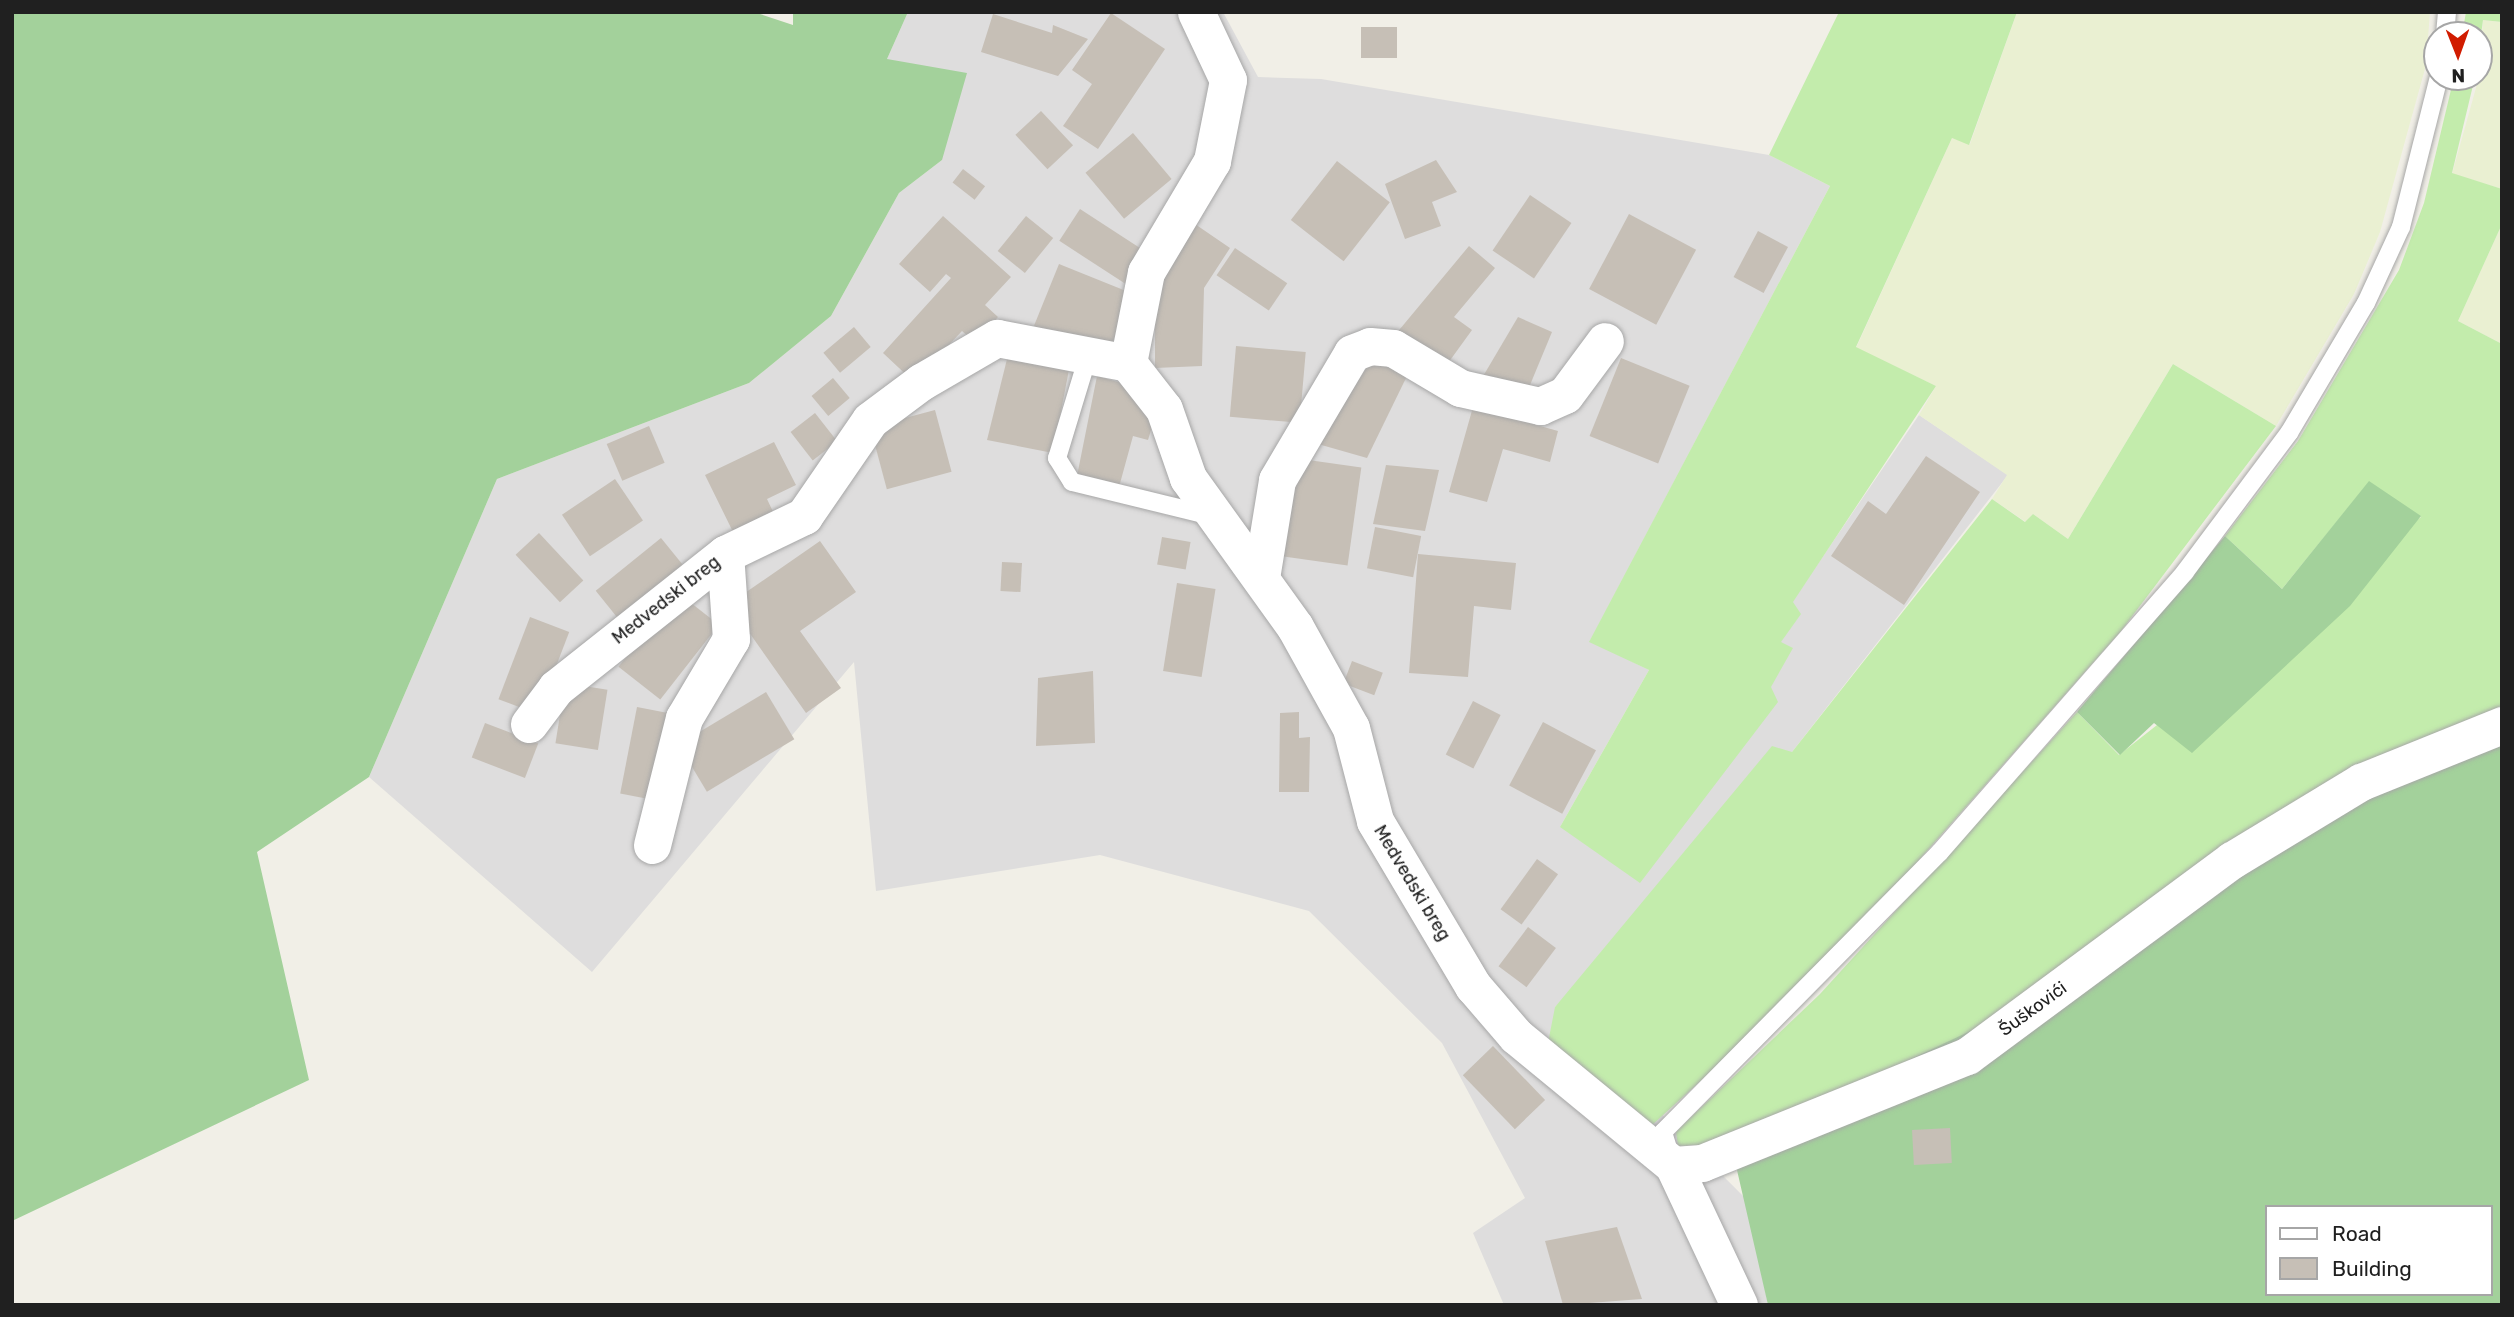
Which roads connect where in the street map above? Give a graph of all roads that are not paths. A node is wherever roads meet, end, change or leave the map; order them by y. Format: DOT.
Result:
graph roads {
  1 [pos="1196,12"];
  2 [pos="2435,91"];
  3 [pos="1605,341"];
  4 [pos="1089,353"];
  5 [pos="1128,363"];
  6 [pos="1216,517"];
  7 [pos="725,554"];
  8 [pos="1261,578"];
  9 [pos="529,724"];
  10 [pos="2502,725"];
  11 [pos="652,845"];
  12 [pos="1674,1165"];
  13 [pos="1739,1305"];
  1 -- 5 [label="street"];
  2 -- 12 [label="lane"];
  3 -- 8 [label="street"];
  4 -- 5 [label="street, Medvedski breg"];
  4 -- 6 [label="lane"];
  4 -- 7 [label="street, Medvedski breg"];
  5 -- 6 [label="street, Medvedski breg"];
  6 -- 8 [label="street, Medvedski breg"];
  7 -- 9 [label="street, Medvedski breg"];
  7 -- 11 [label="street"];
  8 -- 12 [label="street, Medvedski breg"];
  10 -- 12 [label="street, Šuškovići"];
  12 -- 13 [label="street"];
}
